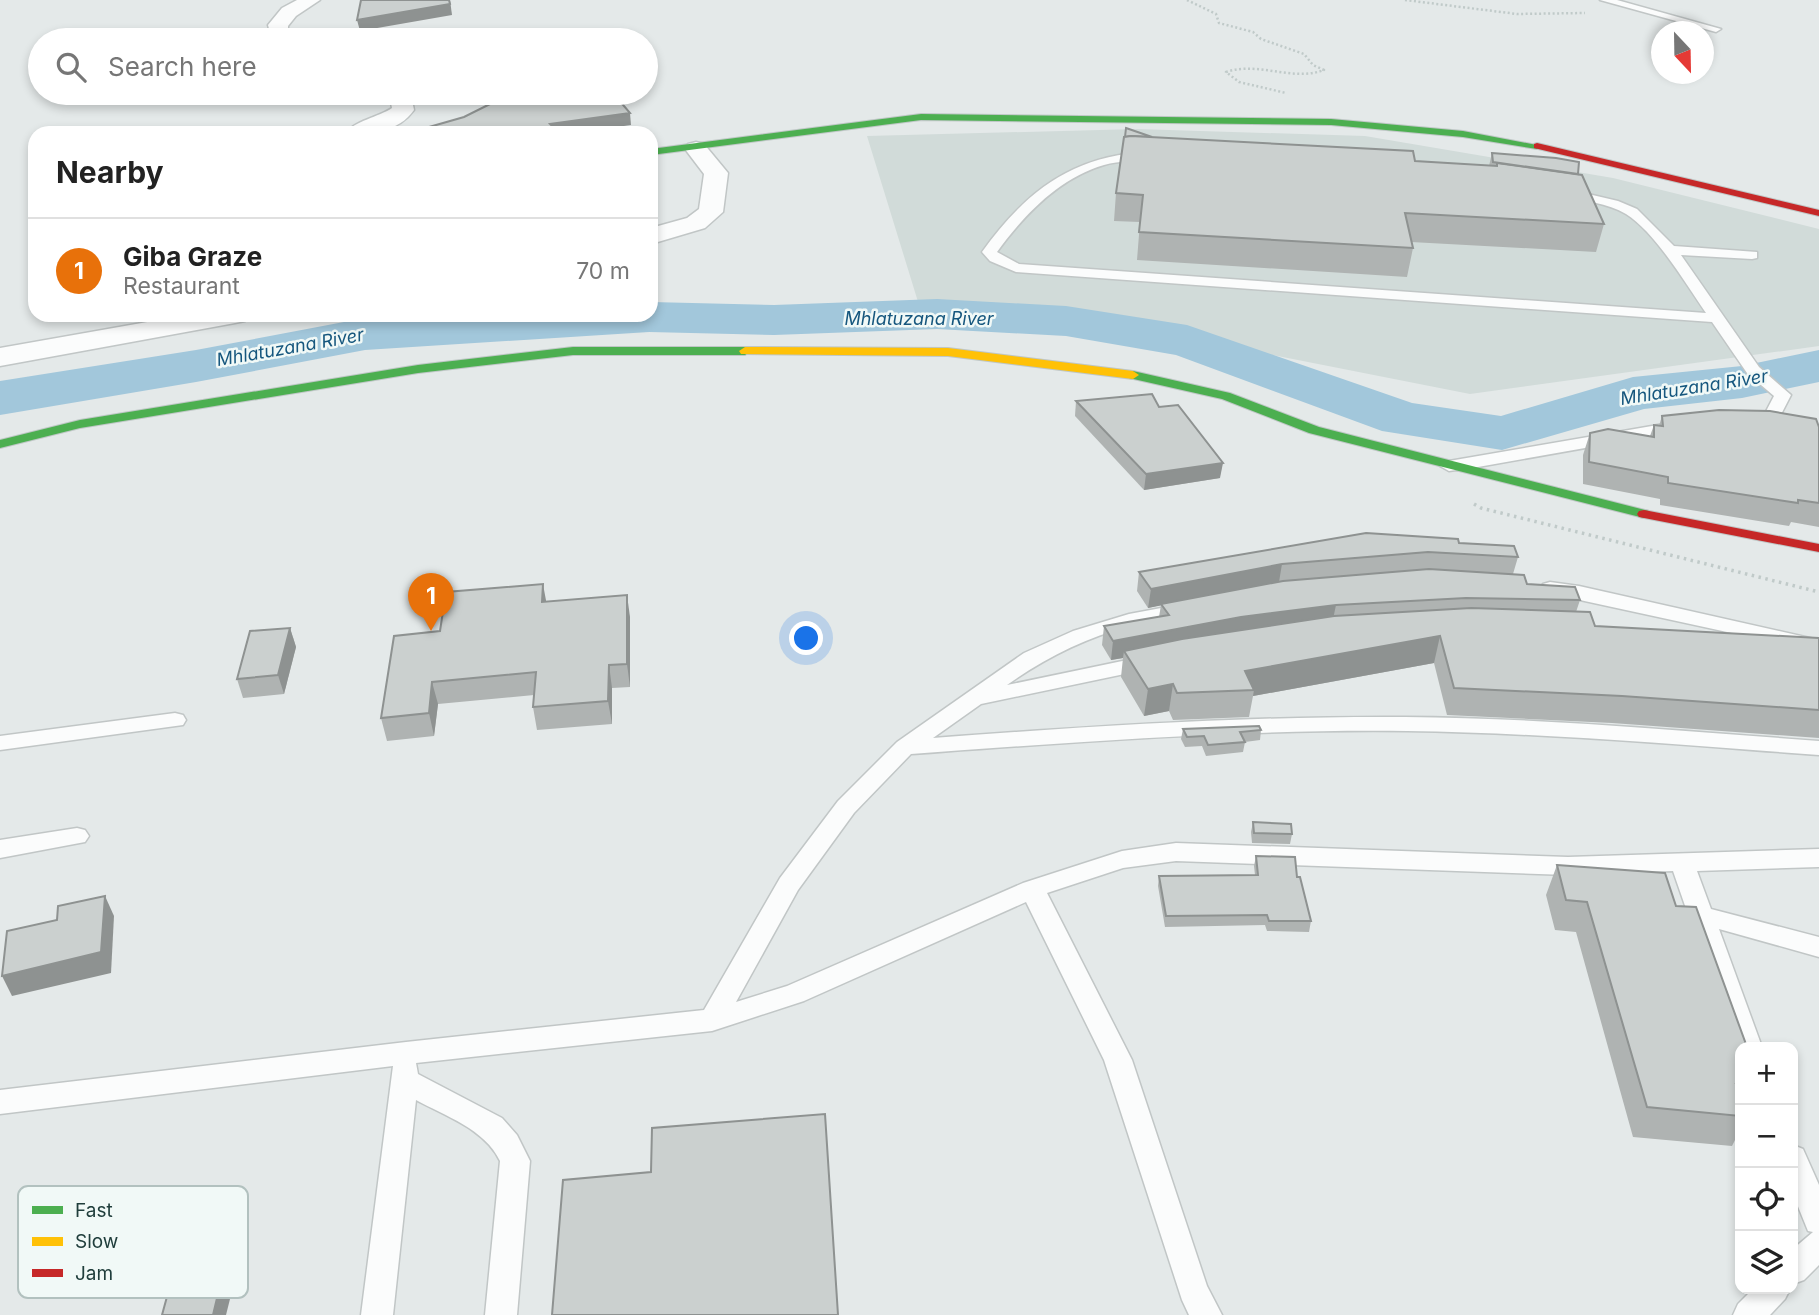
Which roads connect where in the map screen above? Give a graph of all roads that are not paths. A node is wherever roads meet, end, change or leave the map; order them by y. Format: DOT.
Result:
graph roads {
  1 [pos="311,0"];
  2 [pos="1605,0"];
  3 [pos="278,28"];
  4 [pos="1716,29"];
  5 [pos="402,105"];
  6 [pos="375,126"];
  7 [pos="696,149"];
  8 [pos="658,152"];
  9 [pos="1168,157"];
  10 [pos="1555,192"];
  11 [pos="1819,213"];
  12 [pos="658,234"];
  13 [pos="1670,250"];
  14 [pos="1752,255"];
  15 [pos="1715,318"];
  16 [pos="196,322"];
  17 [pos="0,357"];
  18 [pos="1734,424"];
  19 [pos="1768,424"];
  20 [pos="1701,425"];
  21 [pos="1794,425"];
  22 [pos="0,444"];
  23 [pos="1449,466"];
  24 [pos="1819,548"];
  25 [pos="1531,586"];
  26 [pos="1211,604"];
  27 [pos="1663,632"];
  28 [pos="1774,636"];
  29 [pos="1819,646"];
  30 [pos="1169,659"];
  31 [pos="973,699"];
  32 [pos="175,720"];
  33 [pos="0,743"];
  34 [pos="905,747"];
  35 [pos="1819,748"];
  36 [pos="77,836"];
  37 [pos="0,849"];
  38 [pos="1819,858"];
  39 [pos="1682,863"];
  40 [pos="1032,889"];
  41 [pos="1700,915"];
  42 [pos="1819,947"];
  43 [pos="712,1020"];
  44 [pos="1746,1042"];
  45 [pos="405,1067"];
  46 [pos="0,1102"];
  47 [pos="1797,1168"];
  48 [pos="1819,1221"];
  49 [pos="1819,1244"];
  50 [pos="1798,1265"];
  51 [pos="1769,1294"];
  52 [pos="377,1315"];
  53 [pos="501,1315"];
  54 [pos="1206,1315"];
  55 [pos="1749,1315"];
  1 -- 3 [label="street"];
  2 -- 4 [label="lane"];
  5 -- 6 [label="street"];
  7 -- 8 [label="street"];
  7 -- 11 [label="street"];
  7 -- 12 [label="street"];
  9 -- 15 [label="lane"];
  10 -- 13 [label="lane"];
  13 -- 14 [label="lane"];
  13 -- 15 [label="lane"];
  15 -- 19 [label="lane"];
  16 -- 17 [label="street"];
  18 -- 19 [label="lane"];
  19 -- 21 [label="lane"];
  20 -- 23 [label="lane"];
  22 -- 23 [label="street"];
  23 -- 24 [label="street"];
  25 -- 28 [label="lane"];
  26 -- 31 [label="lane"];
  27 -- 28 [label="lane"];
  28 -- 29 [label="lane"];
  30 -- 31 [label="lane"];
  31 -- 34 [label="lane"];
  32 -- 33 [label="lane"];
  34 -- 35 [label="lane"];
  34 -- 43 [label="lane"];
  36 -- 37 [label="lane"];
  38 -- 39 [label="lane"];
  39 -- 40 [label="lane"];
  39 -- 41 [label="lane"];
  40 -- 43 [label="lane"];
  40 -- 54 [label="lane"];
  41 -- 42 [label="lane"];
  41 -- 44 [label="lane"];
  43 -- 45 [label="lane"];
  45 -- 46 [label="lane"];
  45 -- 52 [label="lane"];
  45 -- 53 [label="lane"];
  47 -- 48 [label="lane"];
  49 -- 50 [label="lane"];
  51 -- 55 [label="lane"];
}
